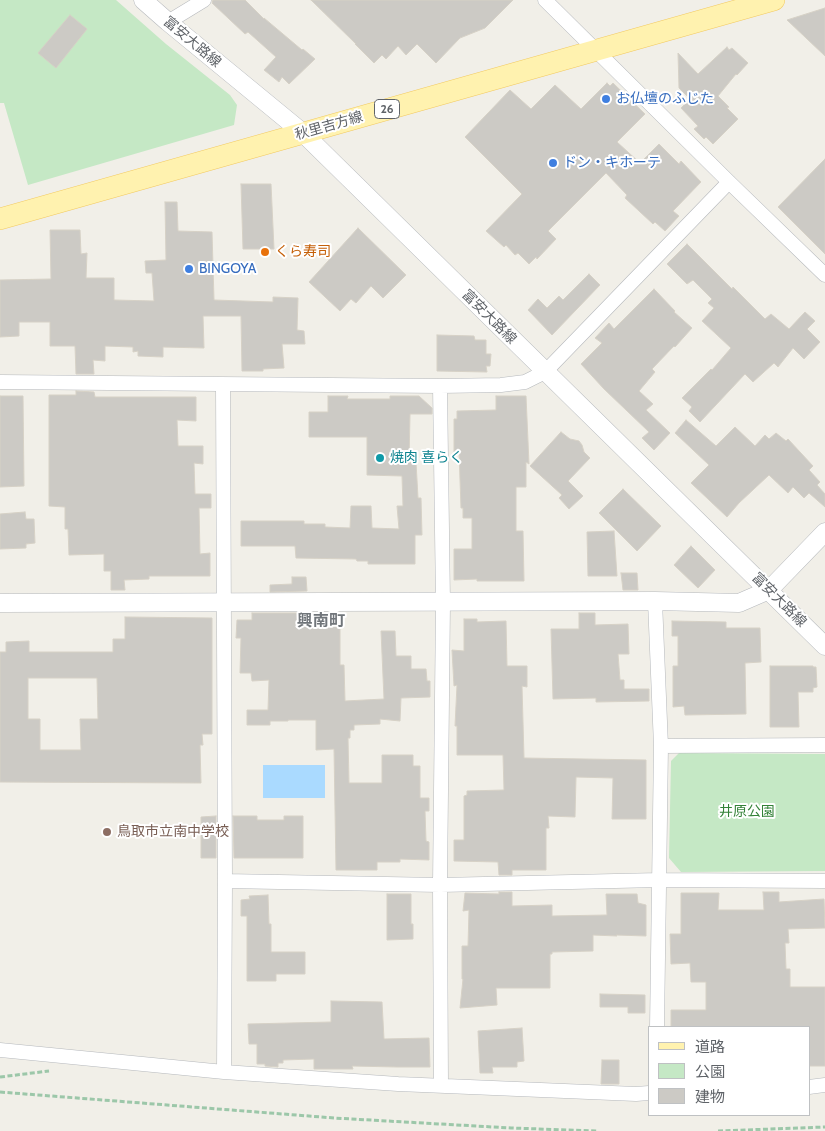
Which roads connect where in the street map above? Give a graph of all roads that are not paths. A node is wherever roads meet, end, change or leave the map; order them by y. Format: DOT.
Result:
graph roads {
  1 [pos="143,0"];
  2 [pos="204,0"];
  3 [pos="545,0"];
  4 [pos="774,0"];
  5 [pos="168,22"];
  6 [pos="596,50"];
  7 [pos="303,133"];
  8 [pos="729,182"];
  9 [pos="0,219"];
  10 [pos="825,275"];
  11 [pos="545,372"];
  12 [pos="0,382"];
  13 [pos="223,385"];
  14 [pos="440,386"];
  15 [pos="825,532"];
  16 [pos="769,590"];
  17 [pos="224,602"];
  18 [pos="654,602"];
  19 [pos="0,603"];
  20 [pos="442,603"];
  21 [pos="825,646"];
  22 [pos="825,745"];
  23 [pos="661,746"];
  24 [pos="659,880"];
  25 [pos="225,881"];
  26 [pos="825,881"];
  27 [pos="440,885"];
  28 [pos="657,1026"];
  29 [pos="0,1050"];
  30 [pos="224,1072"];
  31 [pos="825,1085"];
  32 [pos="441,1086"];
  33 [pos="810,1087"];
  34 [pos="648,1093"];
  1 -- 5 [label="street, 富安大路線"];
  2 -- 5 [label="street"];
  3 -- 6 [label="street"];
  4 -- 6 [label="main road, 秋里吉方線 / 26"];
  5 -- 7 [label="street, 富安大路線"];
  6 -- 7 [label="main road, 秋里吉方線 / 26"];
  6 -- 8 [label="street"];
  7 -- 9 [label="main road, 秋里吉方線 / 26"];
  7 -- 11 [label="street, 富安大路線"];
  8 -- 10 [label="street"];
  8 -- 11 [label="street"];
  11 -- 14 [label="street"];
  11 -- 16 [label="street, 富安大路線"];
  12 -- 13 [label="street"];
  13 -- 14 [label="street"];
  13 -- 17 [label="street"];
  14 -- 20 [label="street"];
  15 -- 16 [label="street"];
  16 -- 18 [label="street"];
  16 -- 21 [label="street, 富安大路線"];
  17 -- 19 [label="street"];
  17 -- 20 [label="street"];
  17 -- 25 [label="street"];
  18 -- 20 [label="street"];
  18 -- 23 [label="street"];
  20 -- 27 [label="street"];
  22 -- 23 [label="street"];
  23 -- 24 [label="street"];
  24 -- 26 [label="street"];
  24 -- 27 [label="street"];
  24 -- 28 [label="street"];
  25 -- 27 [label="street"];
  25 -- 30 [label="street"];
  27 -- 32 [label="street"];
  29 -- 30 [label="street"];
  30 -- 32 [label="street"];
  31 -- 33 [label="street"];
  32 -- 34 [label="street"];
}
